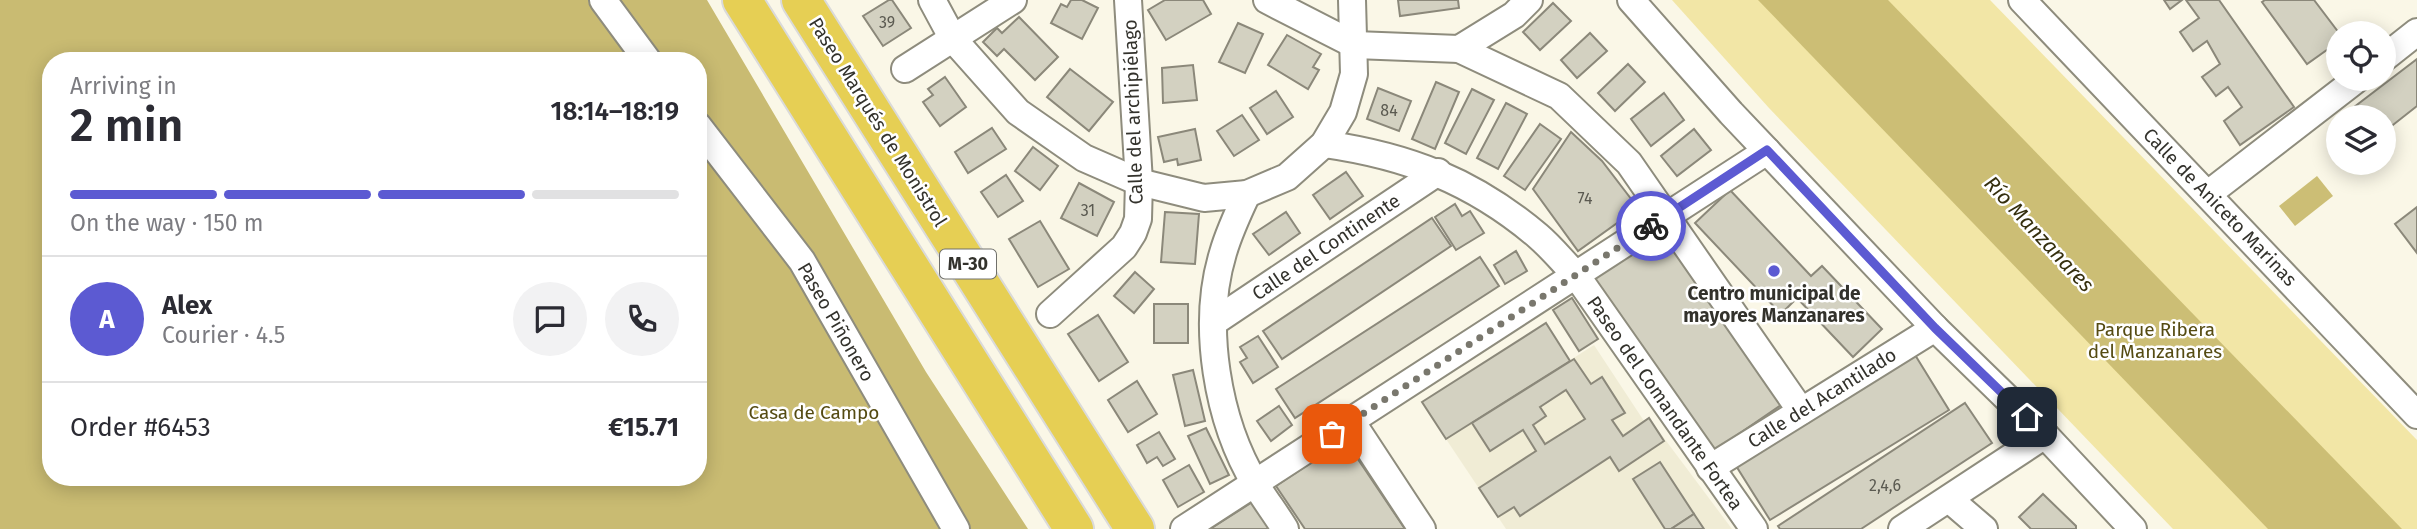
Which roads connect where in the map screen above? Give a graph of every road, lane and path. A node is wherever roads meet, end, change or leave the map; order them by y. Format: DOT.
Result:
graph roads {
  1 [pos="603,0"];
  2 [pos="742,0"];
  3 [pos="801,0"];
  4 [pos="932,0"];
  5 [pos="1013,0"];
  6 [pos="1128,0"];
  7 [pos="1267,0"];
  8 [pos="1352,0"];
  9 [pos="1529,0"];
  10 [pos="1631,0"];
  11 [pos="2022,0"];
  12 [pos="2417,32"];
  13 [pos="953,39"];
  14 [pos="1355,45"];
  15 [pos="1459,49"];
  16 [pos="2396,49"];
  17 [pos="641,52"];
  18 [pos="905,69"];
  19 [pos="2341,91"];
  20 [pos="707,138"];
  21 [pos="1324,144"];
  22 [pos="1767,150"];
  23 [pos="1438,172"];
  24 [pos="1139,182"];
  25 [pos="1247,194"];
  26 [pos="2208,194"];
  27 [pos="1667,216"];
  28 [pos="1576,275"];
  29 [pos="1050,314"];
  30 [pos="1214,322"];
  31 [pos="1935,328"];
  32 [pos="1801,411"];
  33 [pos="2417,415"];
  34 [pos="1351,421"];
  35 [pos="2045,435"];
  36 [pos="1710,468"];
  37 [pos="1255,484"];
  38 [pos="1949,499"];
  39 [pos="956,529"];
  40 [pos="1074,529"];
  41 [pos="1135,529"];
  42 [pos="1184,529"];
  43 [pos="1285,529"];
  44 [pos="1422,529"];
  45 [pos="1754,529"];
  46 [pos="1902,529"];
  47 [pos="1984,529"];
  48 [pos="2133,529"];
  1 -- 17 [label="street"];
  2 -- 40 [label="highway, M-30"];
  3 -- 41 [label="highway, Paseo Marqués de Monistrol / M-30"];
  4 -- 13 [label="street"];
  5 -- 13 [label="street"];
  6 -- 24 [label="street, Calle del archipiélago"];
  7 -- 14 [label="street"];
  8 -- 14 [label="street"];
  9 -- 15 [label="street"];
  10 -- 22 [label="street"];
  11 -- 26 [label="street, Calle de Aniceto Marinas"];
  12 -- 16 [label="street"];
  13 -- 18 [label="street"];
  13 -- 24 [label="street"];
  14 -- 15 [label="street"];
  14 -- 21 [label="street"];
  15 -- 27 [label="street"];
  19 -- 26 [label="street"];
  20 -- 39 [label="street, Paseo Piñonero"];
  21 -- 23 [label="street, Paseo del Comandante Fortea"];
  21 -- 25 [label="street"];
  22 -- 27 [label="street"];
  22 -- 31 [label="street"];
  23 -- 28 [label="street, Paseo del Comandante Fortea"];
  23 -- 30 [label="street, Calle del Continente"];
  24 -- 25 [label="street"];
  24 -- 29 [label="street, Calle del archipiélago"];
  25 -- 30 [label="street"];
  26 -- 33 [label="street, Calle de Aniceto Marinas"];
  27 -- 28 [label="street"];
  27 -- 32 [label="street"];
  28 -- 34 [label="street"];
  28 -- 36 [label="street, Paseo del Comandante Fortea"];
  30 -- 37 [label="street"];
  31 -- 32 [label="street, Calle del Acantilado"];
  31 -- 35 [label="street"];
  32 -- 36 [label="street, Calle del Acantilado"];
  34 -- 37 [label="street"];
  34 -- 44 [label="street"];
  35 -- 38 [label="street"];
  35 -- 48 [label="street"];
  36 -- 45 [label="street, Paseo del Comandante Fortea"];
  37 -- 42 [label="street"];
  37 -- 43 [label="street"];
  38 -- 46 [label="street"];
  38 -- 47 [label="street"];
}
